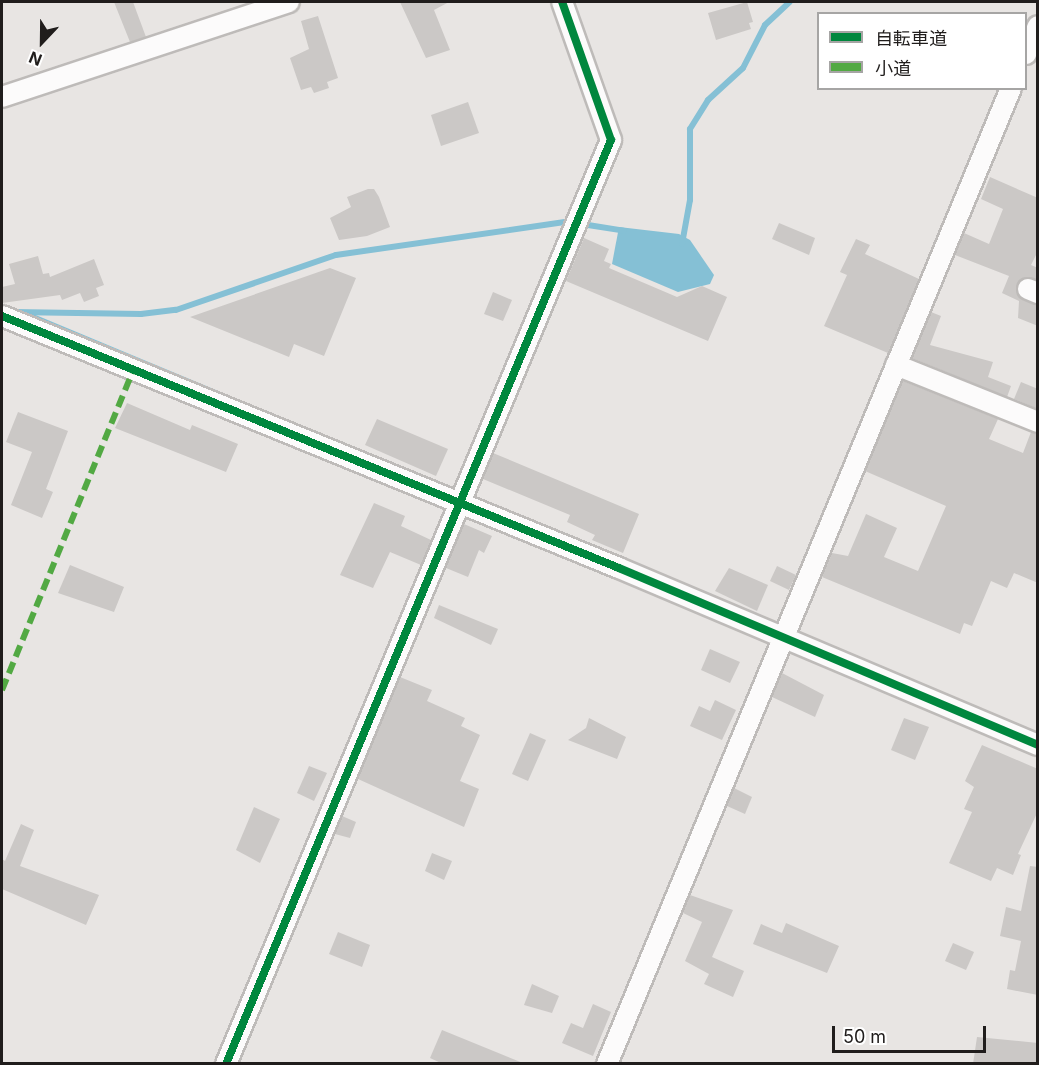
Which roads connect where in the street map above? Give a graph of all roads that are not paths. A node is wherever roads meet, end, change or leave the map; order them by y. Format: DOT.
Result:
graph roads {
  1 [pos="289,2"];
  2 [pos="562,2"];
  3 [pos="1038,26"];
  4 [pos="1027,52"];
  5 [pos="1010,90"];
  6 [pos="2,97"];
  7 [pos="2,316"];
  8 [pos="896,365"];
  9 [pos="1038,422"];
  10 [pos="460,502"];
  11 [pos="781,639"];
  12 [pos="1038,745"];
  13 [pos="226,1064"];
  14 [pos="607,1064"];
  1 -- 6 [label="street"];
  2 -- 10 [label="street"];
  3 -- 4 [label="street"];
  5 -- 8 [label="street"];
  7 -- 10 [label="street"];
  8 -- 9 [label="street"];
  8 -- 11 [label="street"];
  10 -- 11 [label="street"];
  10 -- 13 [label="street"];
  11 -- 12 [label="street"];
  11 -- 14 [label="street"];
}
